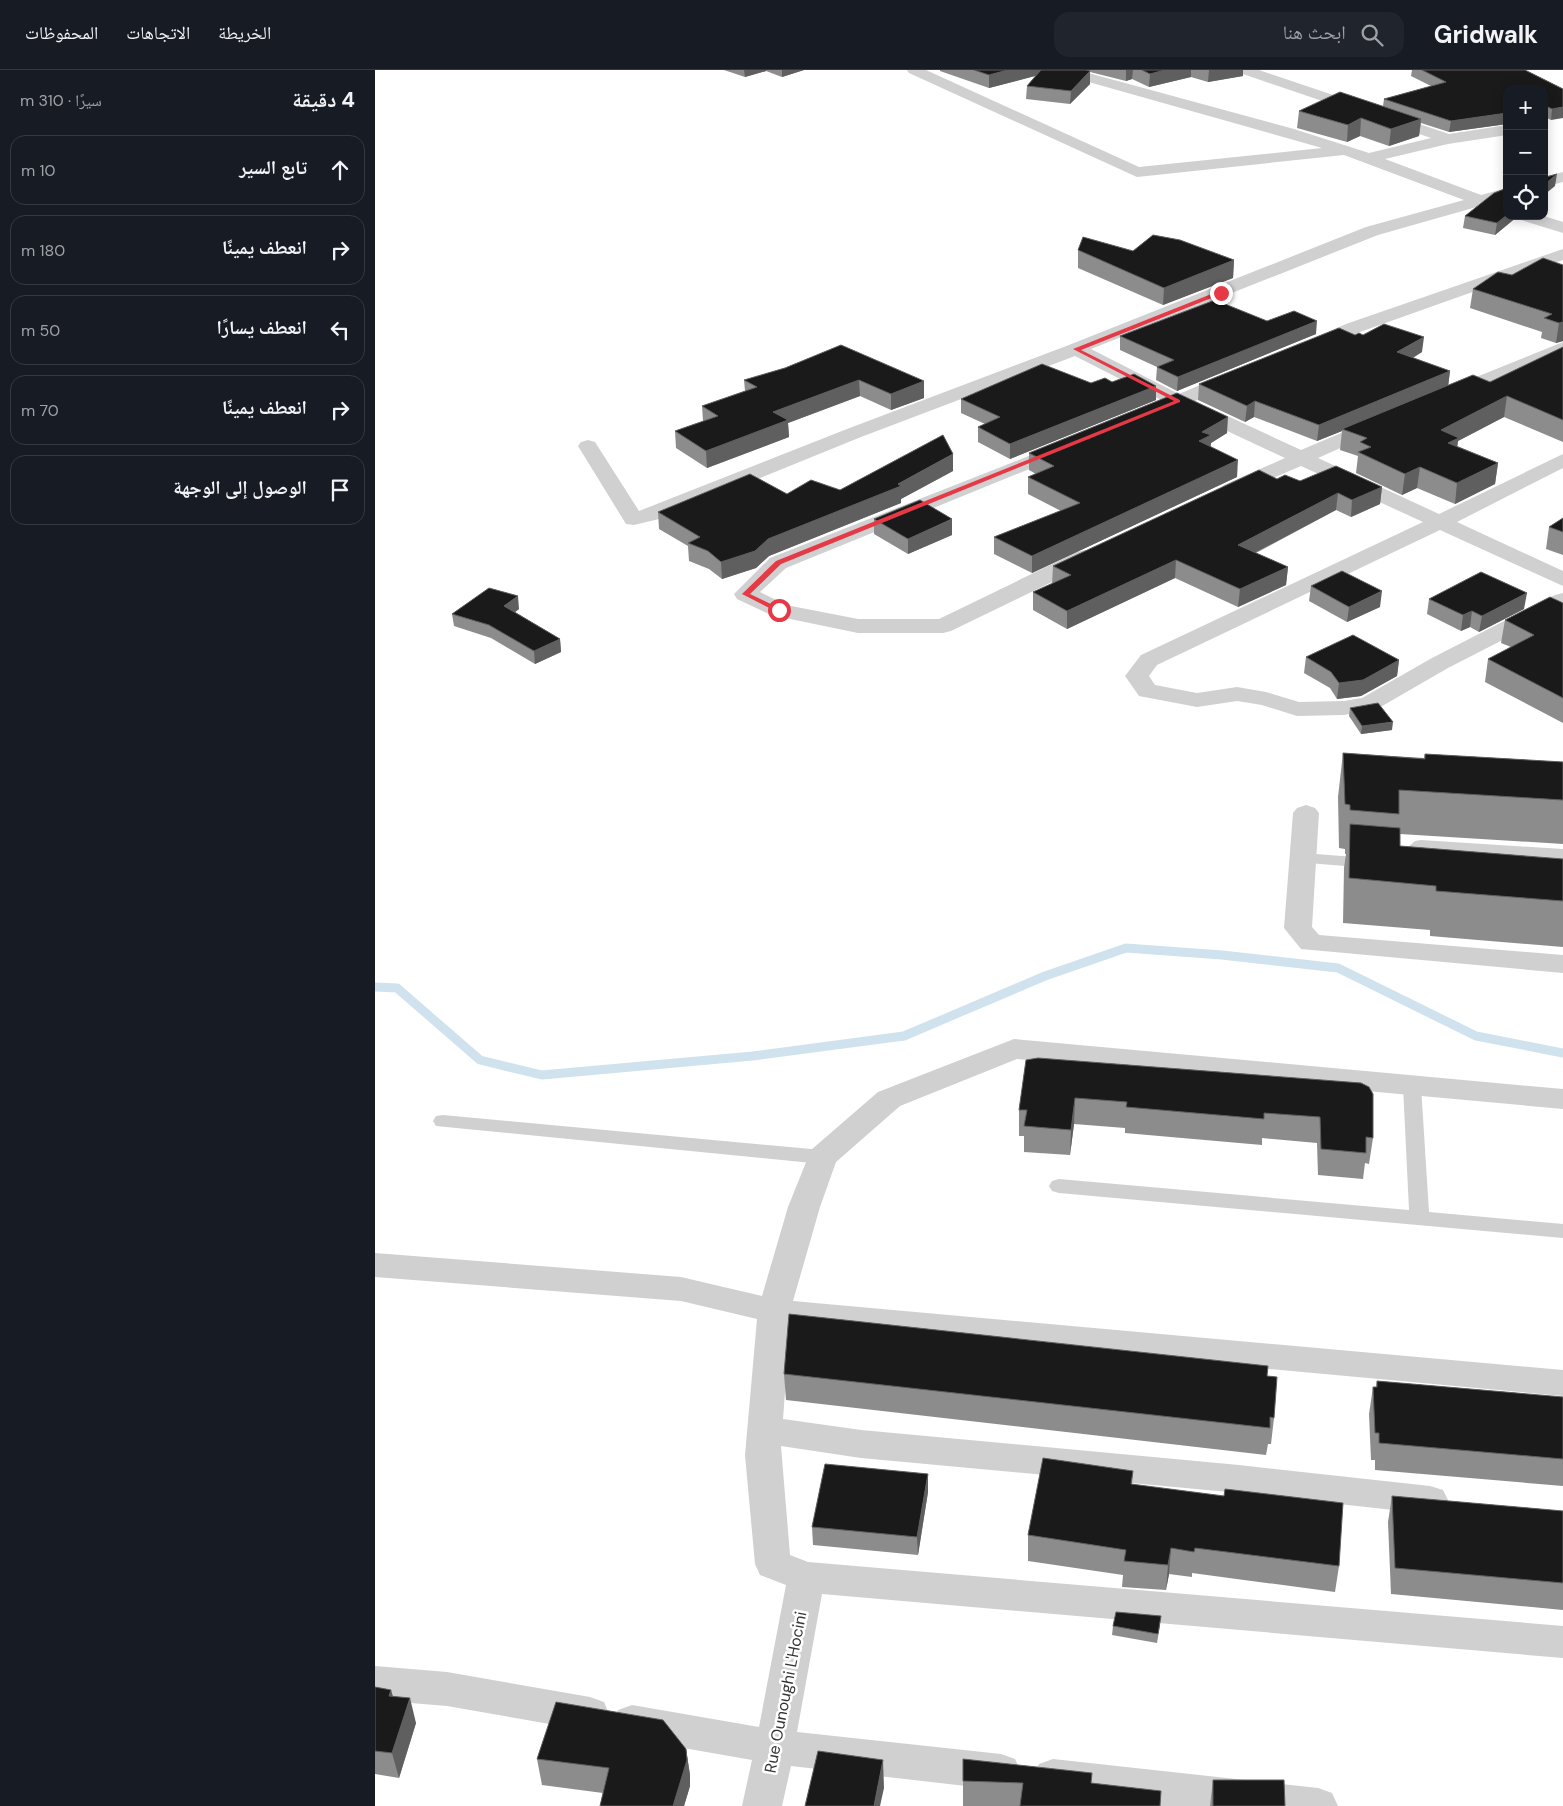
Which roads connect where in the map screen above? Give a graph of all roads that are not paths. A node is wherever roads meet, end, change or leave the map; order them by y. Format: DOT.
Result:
graph roads {
  1 [pos="914,70"];
  2 [pos="1245,70"];
  3 [pos="1076,74"];
  4 [pos="1503,131"];
  5 [pos="1448,139"];
  6 [pos="1345,150"];
  7 [pos="1366,159"];
  8 [pos="1563,177"];
  9 [pos="1548,181"];
  10 [pos="1503,194"];
  11 [pos="1479,201"];
  12 [pos="1503,209"];
  13 [pos="1539,220"];
  14 [pos="1563,228"];
  15 [pos="1563,254"];
  16 [pos="1563,348"];
  17 [pos="1076,349"];
  18 [pos="1298,351"];
  19 [pos="1252,370"];
  20 [pos="1178,401"];
  21 [pos="1436,401"];
  22 [pos="1134,420"];
  23 [pos="1391,420"];
  24 [pos="1079,442"];
  25 [pos="587,446"];
  26 [pos="1300,457"];
  27 [pos="1563,460"];
  28 [pos="1212,498"];
  29 [pos="1439,521"];
  30 [pos="1106,547"];
  31 [pos="1563,579"];
  32 [pos="1563,600"];
  33 [pos="1305,813"];
  34 [pos="1563,854"];
  35 [pos="1302,858"];
  36 [pos="1400,865"];
  37 [pos="1413,876"];
  38 [pos="1563,964"];
  39 [pos="1413,1086"];
  40 [pos="1563,1099"];
  41 [pos="443,1121"];
  42 [pos="823,1157"];
  43 [pos="1059,1186"];
  44 [pos="1419,1218"];
  45 [pos="1563,1231"];
  46 [pos="375,1265"];
  47 [pos="774,1311"];
  48 [pos="1563,1383"];
  49 [pos="765,1430"];
  50 [pos="1457,1503"];
  51 [pos="806,1577"];
  52 [pos="1563,1642"];
  53 [pos="375,1683"];
  54 [pos="775,1747"];
  55 [pos="762,1806"];
  56 [pos="1318,1806"];
  1 -- 6 [label="street"];
  2 -- 5 [label="street"];
  3 -- 6 [label="street"];
  4 -- 5 [label="street"];
  5 -- 7 [label="street"];
  6 -- 7 [label="street"];
  7 -- 11 [label="street"];
  8 -- 9 [label="street"];
  10 -- 11 [label="street"];
  11 -- 12 [label="street"];
  11 -- 17 [label="street"];
  13 -- 14 [label="street"];
  15 -- 18 [label="street"];
  16 -- 21 [label="street"];
  17 -- 20 [label="street"];
  17 -- 25 [label="street"];
  19 -- 20 [label="street"];
  20 -- 22 [label="street"];
  20 -- 26 [label="street"];
  23 -- 26 [label="street"];
  24 -- 30 [label="street"];
  26 -- 28 [label="street"];
  26 -- 29 [label="street"];
  27 -- 29 [label="street"];
  29 -- 31 [label="street"];
  29 -- 32 [label="street"];
  33 -- 35 [label="street"];
  34 -- 36 [label="lane"];
  35 -- 36 [label="lane"];
  35 -- 38 [label="street"];
  36 -- 37 [label="lane"];
  39 -- 40 [label="street"];
  39 -- 42 [label="street"];
  39 -- 44 [label="lane"];
  41 -- 42 [label="lane"];
  42 -- 47 [label="street"];
  43 -- 44 [label="lane"];
  44 -- 45 [label="lane"];
  46 -- 47 [label="street"];
  47 -- 48 [label="street"];
  47 -- 49 [label="street"];
  49 -- 50 [label="street"];
  49 -- 51 [label="street"];
  51 -- 52 [label="street"];
  51 -- 54 [label="street, Rue Ounoughi L'Hocini"];
  53 -- 54 [label="street"];
  54 -- 55 [label="street, Rue Ounoughi L'Hocini"];
  54 -- 56 [label="street"];
}
